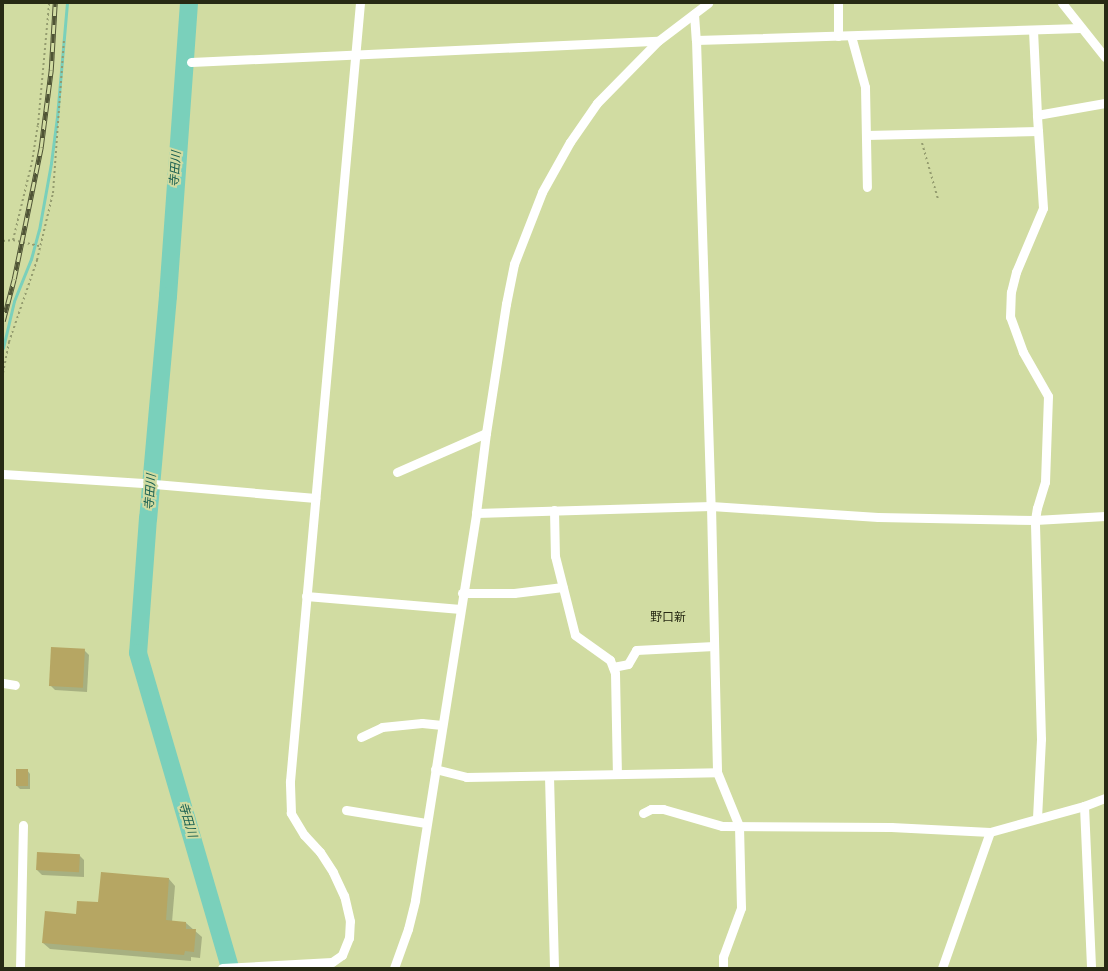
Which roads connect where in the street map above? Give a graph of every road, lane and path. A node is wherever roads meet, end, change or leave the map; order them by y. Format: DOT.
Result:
graph roads {
  1 [pos="49,3"];
  2 [pos="360,3"];
  3 [pos="708,3"];
  4 [pos="838,3"];
  5 [pos="1062,3"];
  6 [pos="694,14"];
  7 [pos="1080,28"];
  8 [pos="1033,30"];
  9 [pos="838,36"];
  10 [pos="851,36"];
  11 [pos="64,38"];
  12 [pos="696,40"];
  13 [pos="658,41"];
  14 [pos="356,54"];
  15 [pos="1105,57"];
  16 [pos="191,62"];
  17 [pos="1105,102"];
  18 [pos="1037,115"];
  19 [pos="1038,131"];
  20 [pos="919,134"];
  21 [pos="866,135"];
  22 [pos="867,187"];
  23 [pos="938,199"];
  24 [pos="3,240"];
  25 [pos="13,240"];
  26 [pos="40,246"];
  27 [pos="3,373"];
  28 [pos="486,433"];
  29 [pos="398,472"];
  30 [pos="3,474"];
  31 [pos="315,498"];
  32 [pos="711,506"];
  33 [pos="554,510"];
  34 [pos="476,513"];
  35 [pos="1105,516"];
  36 [pos="1035,520"];
  37 [pos="563,587"];
  38 [pos="462,593"];
  39 [pos="306,596"];
  40 [pos="460,609"];
  41 [pos="714,646"];
  42 [pos="613,667"];
  43 [pos="3,683"];
  44 [pos="15,685"];
  45 [pos="442,725"];
  46 [pos="361,737"];
  47 [pos="436,769"];
  48 [pos="717,772"];
  49 [pos="617,773"];
  50 [pos="549,776"];
  51 [pos="1105,798"];
  52 [pos="1084,806"];
  53 [pos="346,810"];
  54 [pos="643,813"];
  55 [pos="1037,818"];
  56 [pos="426,823"];
  57 [pos="23,825"];
  58 [pos="739,826"];
  59 [pos="990,832"];
  60 [pos="20,968"];
  61 [pos="218,968"];
  62 [pos="222,968"];
  63 [pos="394,968"];
  64 [pos="554,968"];
  65 [pos="723,968"];
  66 [pos="942,968"];
  67 [pos="1091,968"];
  1 -- 25 [label="path"];
  2 -- 14 [label="street"];
  3 -- 6 [label="street"];
  4 -- 9 [label="street"];
  5 -- 7 [label="street"];
  6 -- 12 [label="street"];
  6 -- 13 [label="street"];
  7 -- 8 [label="street"];
  7 -- 15 [label="street"];
  8 -- 10 [label="street"];
  8 -- 18 [label="street"];
  9 -- 10 [label="street"];
  9 -- 12 [label="street"];
  10 -- 21 [label="street"];
  11 -- 26 [label="path"];
  12 -- 32 [label="street"];
  13 -- 14 [label="street"];
  13 -- 28 [label="street"];
  14 -- 16 [label="street"];
  14 -- 31 [label="street"];
  17 -- 18 [label="street"];
  18 -- 19 [label="street"];
  19 -- 20 [label="street"];
  19 -- 36 [label="street"];
  20 -- 21 [label="street"];
  20 -- 23 [label="path"];
  21 -- 22 [label="street"];
  24 -- 25 [label="path"];
  25 -- 26 [label="path"];
  26 -- 27 [label="path"];
  28 -- 29 [label="street"];
  28 -- 34 [label="street"];
  30 -- 31 [label="street"];
  31 -- 39 [label="street"];
  32 -- 33 [label="street"];
  32 -- 36 [label="street"];
  32 -- 41 [label="street"];
  33 -- 34 [label="street"];
  33 -- 37 [label="street"];
  34 -- 38 [label="street"];
  35 -- 36 [label="street"];
  36 -- 55 [label="street"];
  37 -- 38 [label="street"];
  37 -- 42 [label="street"];
  38 -- 40 [label="street"];
  39 -- 40 [label="street"];
  39 -- 62 [label="street"];
  40 -- 45 [label="street"];
  41 -- 42 [label="street"];
  41 -- 48 [label="street"];
  42 -- 49 [label="street"];
  43 -- 44 [label="street"];
  45 -- 46 [label="street"];
  45 -- 47 [label="street"];
  47 -- 50 [label="street"];
  47 -- 56 [label="street"];
  48 -- 49 [label="street"];
  48 -- 58 [label="street"];
  49 -- 50 [label="street"];
  50 -- 64 [label="street"];
  51 -- 52 [label="street"];
  52 -- 55 [label="street"];
  52 -- 67 [label="street"];
  53 -- 56 [label="street"];
  54 -- 58 [label="street"];
  55 -- 59 [label="street"];
  56 -- 63 [label="street"];
  57 -- 60 [label="street"];
  58 -- 59 [label="street"];
  58 -- 65 [label="street"];
  59 -- 66 [label="street"];
  61 -- 62 [label="street"];
}
